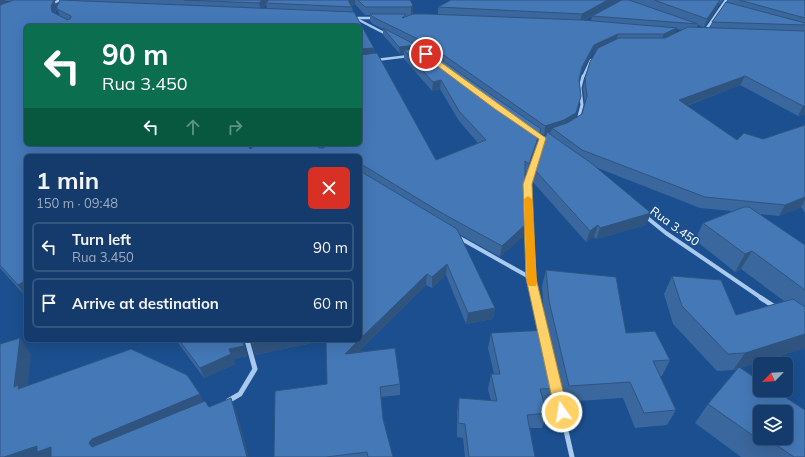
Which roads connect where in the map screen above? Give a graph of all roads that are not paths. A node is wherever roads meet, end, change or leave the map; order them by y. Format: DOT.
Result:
graph roads {
  1 [pos="60,0"];
  2 [pos="726,0"];
  3 [pos="43,5"];
  4 [pos="50,5"];
  5 [pos="56,6"];
  6 [pos="714,6"];
  7 [pos="720,8"];
  8 [pos="728,10"];
  9 [pos="348,17"];
  10 [pos="356,18"];
  11 [pos="380,18"];
  12 [pos="699,29"];
  13 [pos="706,32"];
  14 [pos="699,33"];
  15 [pos="391,36"];
  16 [pos="594,55"];
  17 [pos="411,56"];
  18 [pos="375,60"];
  19 [pos="577,123"];
  20 [pos="530,129"];
  21 [pos="549,136"];
  22 [pos="543,138"];
  23 [pos="556,147"];
  24 [pos="642,214"];
  25 [pos="451,233"];
  26 [pos="531,278"];
  27 [pos="780,311"];
  28 [pos="545,340"];
  29 [pos="248,342"];
  30 [pos="556,387"];
  31 [pos="223,404"];
  32 [pos="572,457"];
  1 -- 4 [label="street"];
  2 -- 7 [label="street"];
  3 -- 4 [label="street"];
  4 -- 5 [label="street"];
  6 -- 7 [label="street"];
  7 -- 8 [label="street"];
  7 -- 13 [label="street"];
  9 -- 10 [label="street"];
  10 -- 11 [label="street"];
  10 -- 15 [label="street"];
  12 -- 13 [label="street"];
  13 -- 14 [label="street"];
  16 -- 19 [label="street"];
  17 -- 18 [label="street"];
  20 -- 22 [label="street"];
  21 -- 22 [label="street"];
  22 -- 23 [label="street"];
  22 -- 26 [label="street"];
  24 -- 27 [label="street, Rua 3.450"];
  25 -- 26 [label="street"];
  26 -- 28 [label="street"];
  29 -- 31 [label="street"];
  30 -- 32 [label="street"];
}
